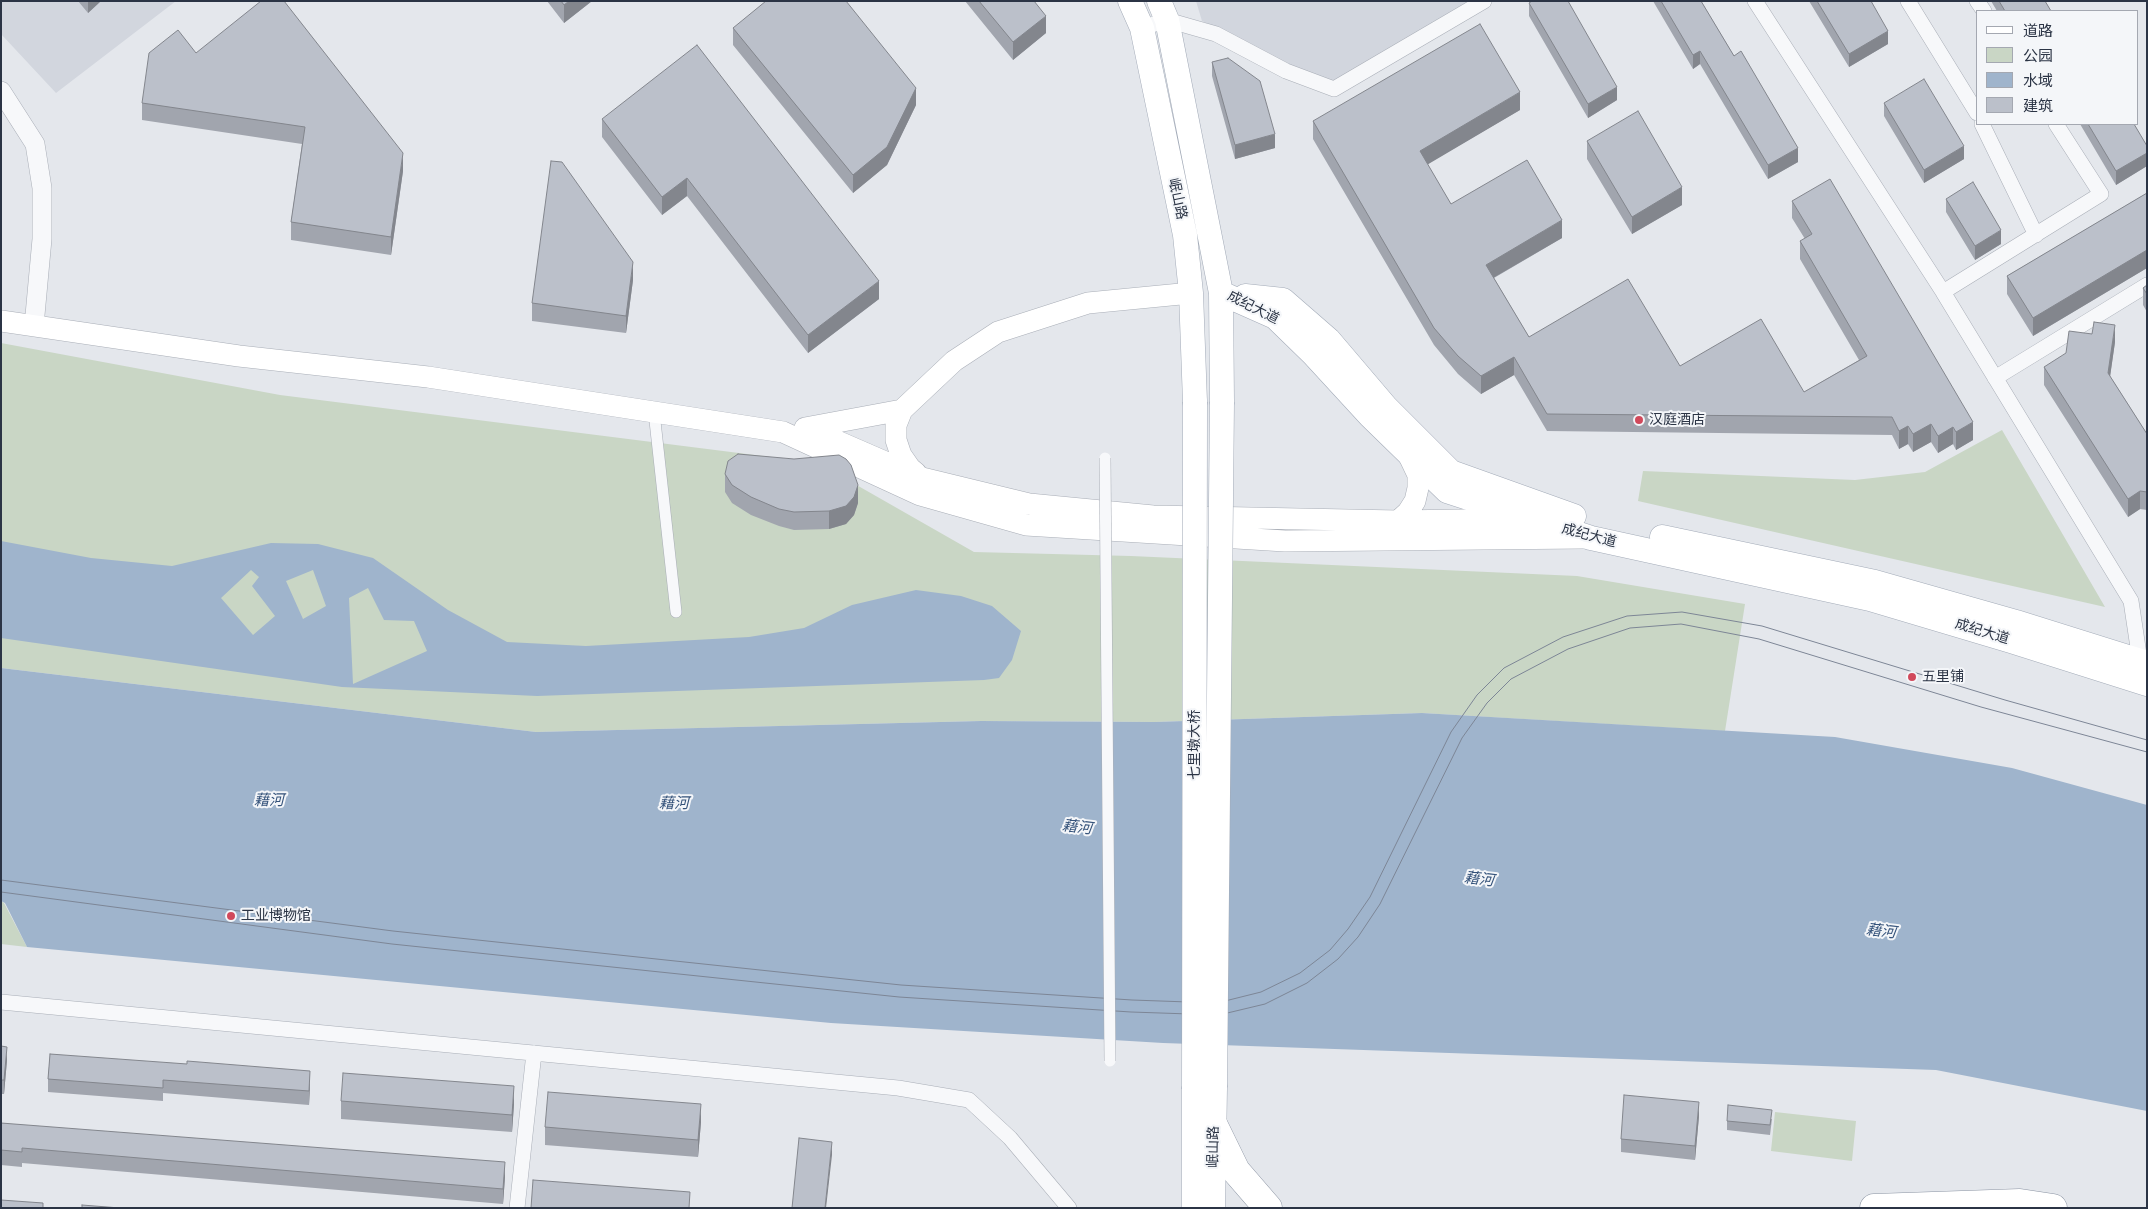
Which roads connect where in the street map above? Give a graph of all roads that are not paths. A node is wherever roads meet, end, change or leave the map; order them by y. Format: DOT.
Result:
graph roads {
  1 [pos="1130,1"];
  2 [pos="1484,1"];
  3 [pos="1755,1"];
  4 [pos="1908,1"];
  5 [pos="1163,10"];
  6 [pos="1142,28"];
  7 [pos="1,91"];
  8 [pos="1976,111"];
  9 [pos="1982,125"];
  10 [pos="2057,125"];
  11 [pos="2036,234"];
  12 [pos="2147,285"];
  13 [pos="1943,292"];
  14 [pos="1221,293"];
  15 [pos="1191,294"];
  16 [pos="1,321"];
  17 [pos="34,326"];
  18 [pos="1995,378"];
  19 [pos="1195,402"];
  20 [pos="1222,402"];
  21 [pos="902,410"];
  22 [pos="654,412"];
  23 [pos="807,428"];
  24 [pos="783,432"];
  25 [pos="1407,452"];
  26 [pos="1106,458"];
  27 [pos="922,478"];
  28 [pos="1532,519"];
  29 [pos="1398,521"];
  30 [pos="1585,528"];
  31 [pos="676,612"];
  32 [pos="2144,662"];
  33 [pos="2147,684"];
  34 [pos="1,1002"];
  35 [pos="534,1053"];
  36 [pos="1110,1061"];
  37 [pos="1204,1088"];
  38 [pos="1214,1126"];
  39 [pos="517,1208"];
  40 [pos="1069,1208"];
  41 [pos="1194,1208"];
  42 [pos="1213,1208"];
  43 [pos="1268,1208"];
  44 [pos="1874,1208"];
  45 [pos="2053,1208"];
  1 -- 6 [label="main road, 岷山路"];
  2 -- 5 [label="street"];
  3 -- 13 [label="street"];
  4 -- 8 [label="street"];
  5 -- 6 [label="street"];
  5 -- 14 [label="main road, 岷山路"];
  6 -- 15 [label="main road, 岷山路"];
  7 -- 17 [label="street"];
  9 -- 11 [label="street"];
  10 -- 11 [label="street"];
  11 -- 13 [label="street"];
  12 -- 18 [label="street"];
  13 -- 18 [label="street"];
  14 -- 20 [label="main road, 岷山路"];
  14 -- 25 [label="main road, 成纪大道"];
  14 -- 30 [label="main road, 成纪大道"];
  15 -- 19 [label="main road, 岷山路"];
  15 -- 21 [label="main road"];
  16 -- 17 [label="main road"];
  17 -- 22 [label="main road"];
  18 -- 32 [label="street"];
  19 -- 37 [label="main road, 七里墩大桥, bridge"];
  20 -- 37 [label="main road, 七里墩大桥, bridge"];
  21 -- 23 [label="main road"];
  21 -- 27 [label="main road"];
  22 -- 24 [label="main road"];
  22 -- 31 [label="street"];
  23 -- 24 [label="main road"];
  23 -- 27 [label="main road"];
  24 -- 30 [label="main road"];
  25 -- 28 [label="main road, 成纪大道"];
  25 -- 29 [label="main road"];
  26 -- 36 [label="street, bridge"];
  27 -- 29 [label="main road"];
  28 -- 29 [label="main road"];
  28 -- 30 [label="main road, 成纪大道"];
  30 -- 32 [label="main road, 成纪大道"];
  30 -- 33 [label="main road, 成纪大道"];
  34 -- 35 [label="street"];
  35 -- 39 [label="street"];
  35 -- 40 [label="street"];
  37 -- 38 [label="main road, 岷山路"];
  37 -- 41 [label="main road, 岷山路"];
  38 -- 42 [label="main road, 岷山路"];
  38 -- 43 [label="highway"];
  44 -- 45 [label="highway"];
}
